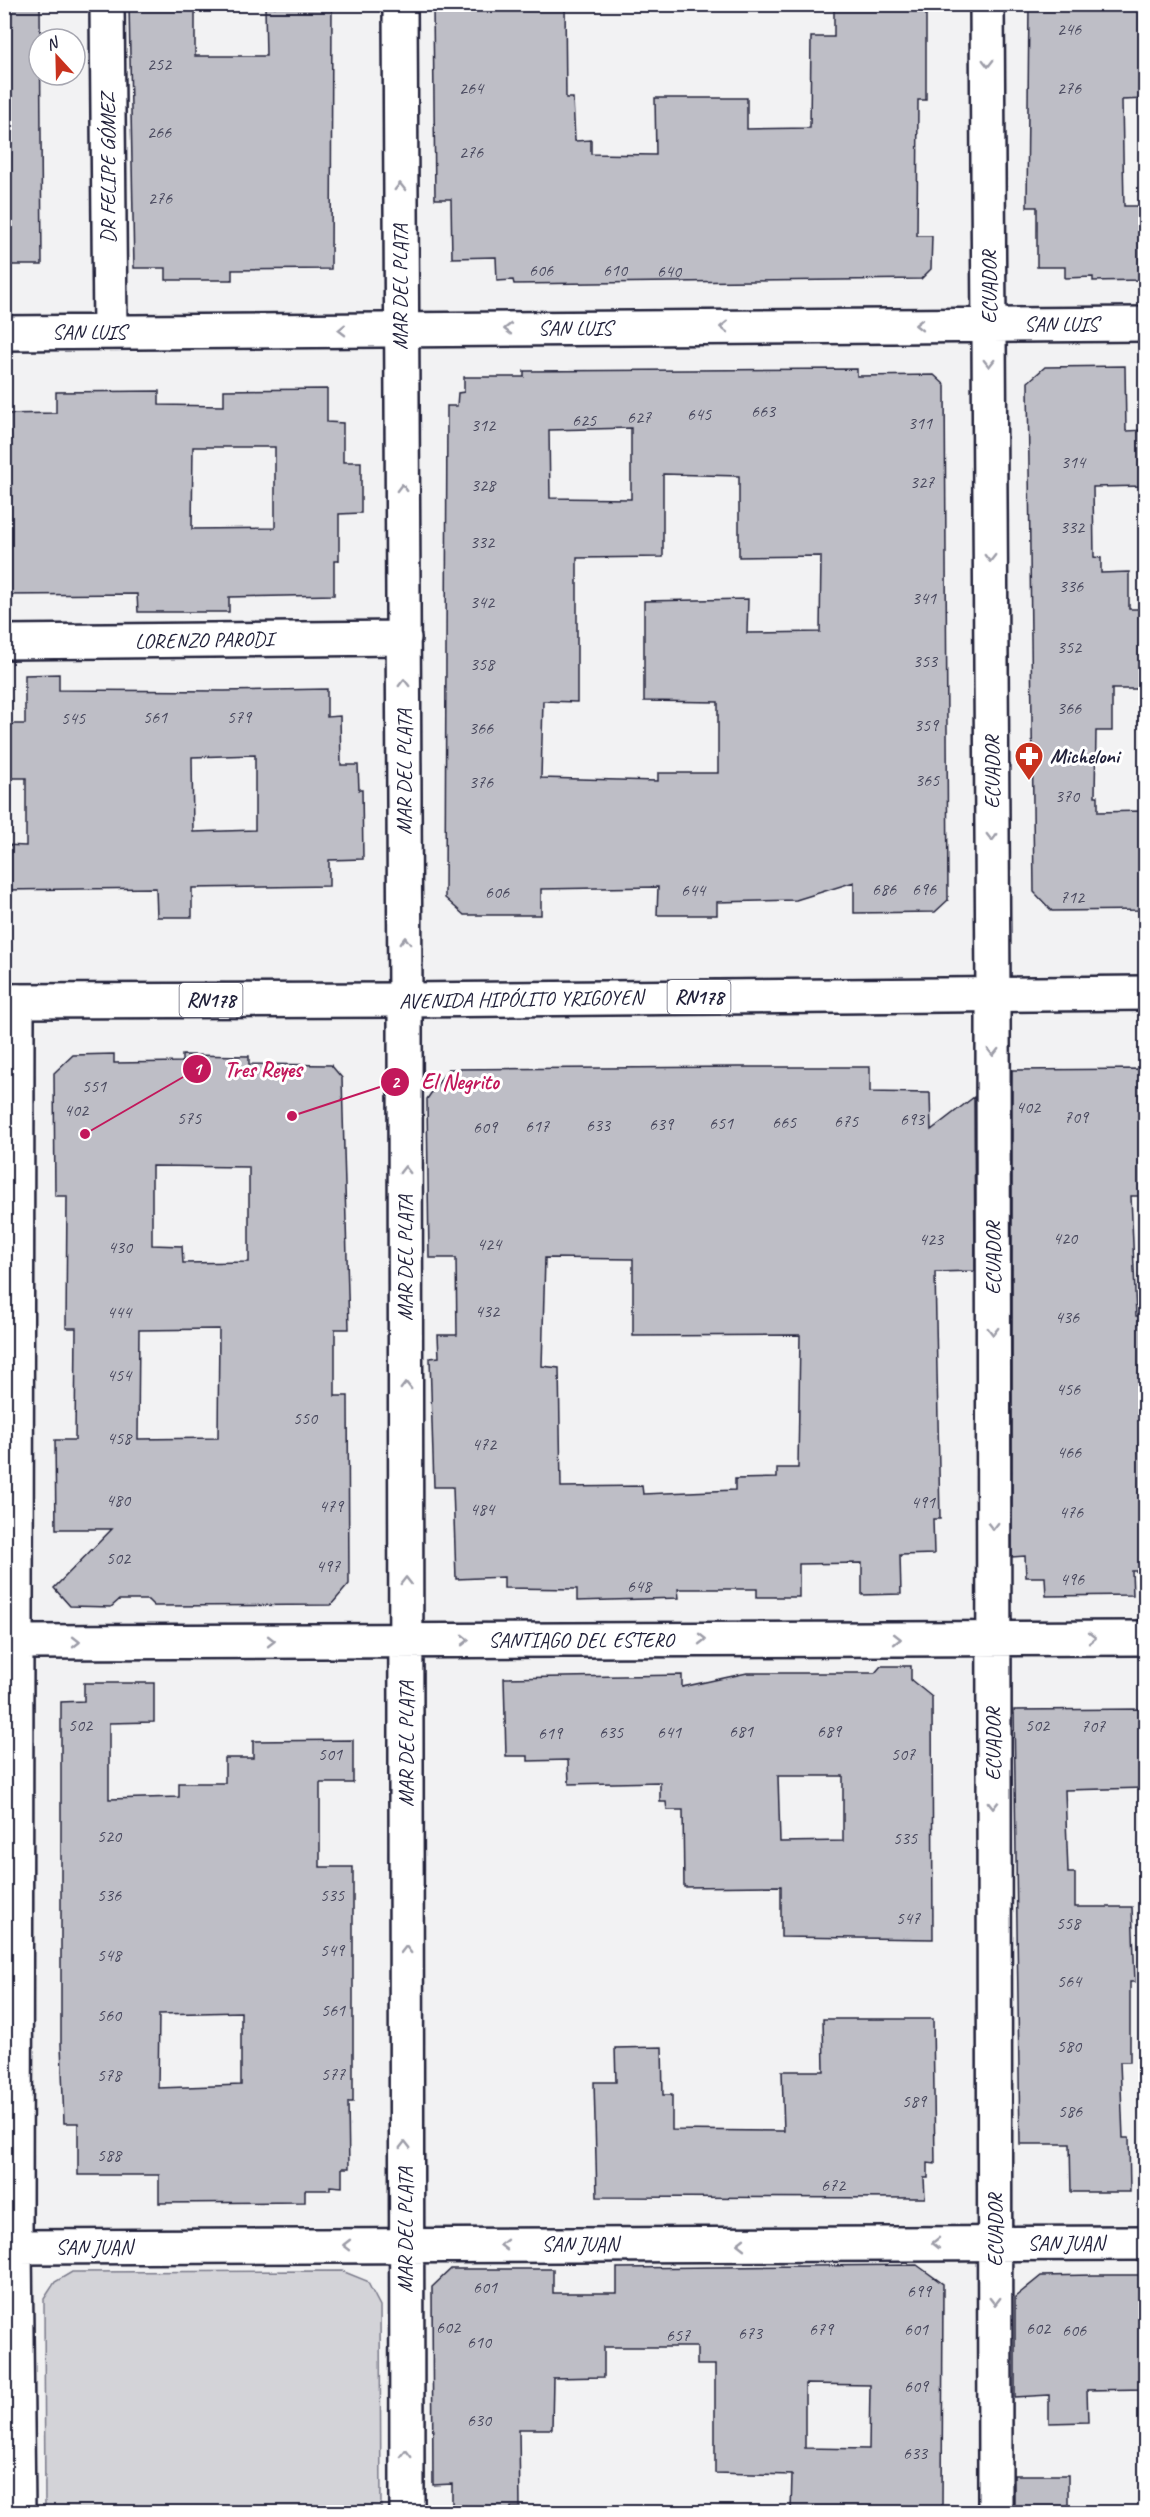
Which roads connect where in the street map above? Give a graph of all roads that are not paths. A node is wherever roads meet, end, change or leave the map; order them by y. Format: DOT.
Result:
graph roads {
  1 [pos="107,4"];
  2 [pos="400,4"];
  3 [pos="987,4"];
  4 [pos="1146,324"];
  5 [pos="989,325"];
  6 [pos="400,330"];
  7 [pos="110,332"];
  8 [pos="4,333"];
  9 [pos="404,638"];
  10 [pos="4,642"];
  11 [pos="1146,993"];
  12 [pos="993,994"];
  13 [pos="405,1000"];
  14 [pos="11,1001"];
  15 [pos="1146,1638"];
  16 [pos="993,1639"];
  17 [pos="406,1640"];
  18 [pos="17,1642"];
  19 [pos="995,2243"];
  20 [pos="1146,2243"];
  21 [pos="405,2245"];
  22 [pos="15,2247"];
  23 [pos="18,2512"];
  24 [pos="406,2512"];
  25 [pos="995,2512"];
  1 -- 7 [label="street, DR FELIPE GÓMEZ"];
  6 -- 2 [label="street, MAR DEL PLATA, one-way"];
  3 -- 5 [label="street, ECUADOR, one-way"];
  4 -- 5 [label="street, SAN LUIS"];
  5 -- 6 [label="street, SAN LUIS, one-way"];
  5 -- 12 [label="street, ECUADOR, one-way"];
  6 -- 7 [label="street, SAN LUIS, one-way"];
  9 -- 6 [label="street, MAR DEL PLATA, one-way"];
  7 -- 8 [label="street, SAN LUIS"];
  9 -- 10 [label="street, LORENZO PARODI"];
  13 -- 9 [label="street, MAR DEL PLATA, one-way"];
  11 -- 12 [label="street, AVENIDA HIPÓLITO YRIGOYEN / RN178"];
  12 -- 13 [label="street, AVENIDA HIPÓLITO YRIGOYEN / RN178"];
  12 -- 16 [label="street, ECUADOR, one-way"];
  13 -- 14 [label="street, AVENIDA HIPÓLITO YRIGOYEN / RN178"];
  17 -- 13 [label="street, MAR DEL PLATA, one-way"];
  14 -- 18 [label="street"];
  16 -- 15 [label="street, SANTIAGO DEL ESTERO, one-way"];
  17 -- 16 [label="street, SANTIAGO DEL ESTERO, one-way"];
  16 -- 19 [label="street, ECUADOR, one-way"];
  18 -- 17 [label="street, SANTIAGO DEL ESTERO, one-way"];
  21 -- 17 [label="street, MAR DEL PLATA, one-way"];
  18 -- 22 [label="street"];
  19 -- 20 [label="street, SAN JUAN"];
  19 -- 21 [label="street, SAN JUAN, one-way"];
  19 -- 25 [label="street, ECUADOR, one-way"];
  21 -- 22 [label="street, SAN JUAN, one-way"];
  24 -- 21 [label="street, MAR DEL PLATA, one-way"];
  22 -- 23 [label="street"];
}
